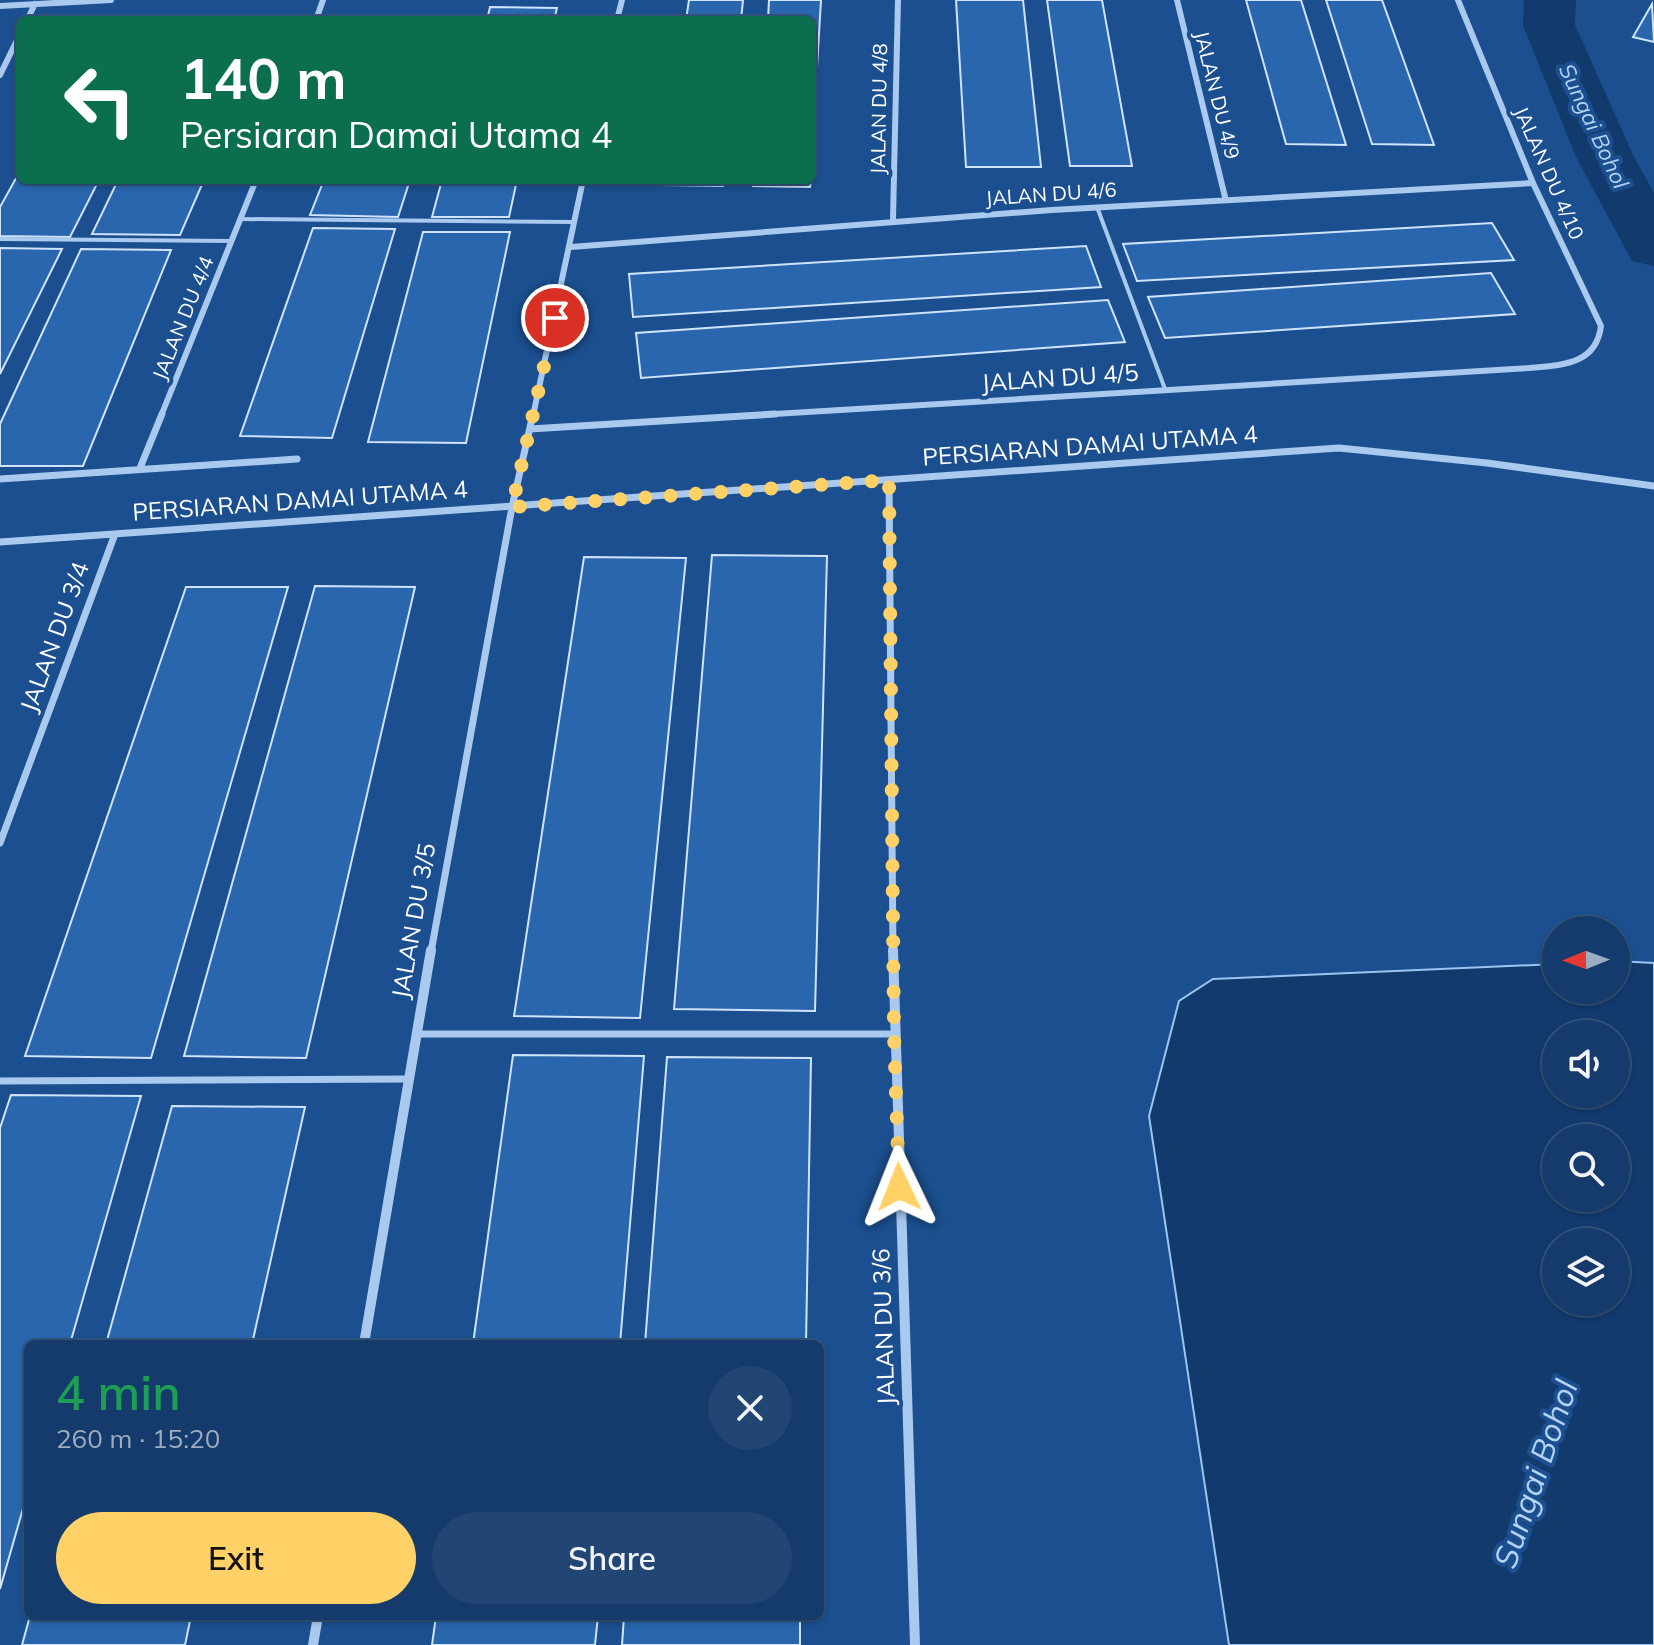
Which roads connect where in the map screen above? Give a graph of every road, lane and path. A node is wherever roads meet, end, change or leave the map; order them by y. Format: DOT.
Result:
graph roads {
  1 [pos="111,0"];
  2 [pos="898,0"];
  3 [pos="1177,0"];
  4 [pos="1458,0"];
  5 [pos="35,4"];
  6 [pos="0,6"];
  7 [pos="29,16"];
  8 [pos="16,42"];
  9 [pos="0,75"];
  10 [pos="1533,183"];
  11 [pos="254,184"];
  12 [pos="582,184"];
  13 [pos="1225,197"];
  14 [pos="1097,207"];
  15 [pos="241,219"];
  16 [pos="893,219"];
  17 [pos="573,222"];
  18 [pos="0,239"];
  19 [pos="232,241"];
  20 [pos="571,247"];
  21 [pos="1590,355"];
  22 [pos="1165,389"];
  23 [pos="530,429"];
  24 [pos="297,459"];
  25 [pos="140,468"];
  26 [pos="0,479"];
  27 [pos="889,480"];
  28 [pos="1654,486"];
  29 [pos="512,507"];
  30 [pos="115,534"];
  31 [pos="0,542"];
  32 [pos="0,843"];
  33 [pos="416,1034"];
  34 [pos="894,1034"];
  35 [pos="408,1079"];
  36 [pos="0,1081"];
  37 [pos="365,1340"];
  38 [pos="317,1620"];
  39 [pos="313,1645"];
  40 [pos="915,1645"];
  1 -- 5 [label="street"];
  2 -- 16 [label="street, JALAN DU 4/8"];
  3 -- 13 [label="street, JALAN DU 4/9"];
  4 -- 10 [label="street, JALAN DU 4/10"];
  5 -- 6 [label="street"];
  5 -- 7 [label="street"];
  8 -- 9 [label="street"];
  10 -- 13 [label="street, JALAN DU 4/6"];
  10 -- 21 [label="street, JALAN DU 4/10"];
  11 -- 15 [label="street, JALAN DU 4/4"];
  12 -- 17 [label="street, JALAN DU 3/5"];
  13 -- 14 [label="street, JALAN DU 4/6"];
  14 -- 16 [label="street, JALAN DU 4/6"];
  14 -- 22 [label="lane"];
  15 -- 17 [label="lane"];
  15 -- 19 [label="street, JALAN DU 4/4"];
  16 -- 20 [label="street, JALAN DU 4/6"];
  17 -- 20 [label="street, JALAN DU 3/5"];
  18 -- 19 [label="lane"];
  19 -- 25 [label="street, JALAN DU 4/4"];
  20 -- 23 [label="street, JALAN DU 3/5"];
  21 -- 22 [label="street, JALAN DU 4/5"];
  22 -- 23 [label="street, JALAN DU 4/5"];
  23 -- 29 [label="street, JALAN DU 3/5"];
  24 -- 25 [label="street"];
  25 -- 26 [label="street"];
  27 -- 28 [label="street, PERSIARAN DAMAI UTAMA 4"];
  27 -- 29 [label="street, PERSIARAN DAMAI UTAMA 4"];
  27 -- 34 [label="street, JALAN DU 3/6"];
  29 -- 30 [label="street, PERSIARAN DAMAI UTAMA 4"];
  29 -- 33 [label="street, JALAN DU 3/5"];
  30 -- 31 [label="street, PERSIARAN DAMAI UTAMA 4"];
  30 -- 32 [label="street, JALAN DU 3/4"];
  33 -- 34 [label="lane"];
  33 -- 35 [label="street, JALAN DU 3/5"];
  34 -- 40 [label="street, JALAN DU 3/6"];
  35 -- 36 [label="lane"];
  35 -- 37 [label="street, JALAN DU 3/5"];
  38 -- 39 [label="street"];
}
